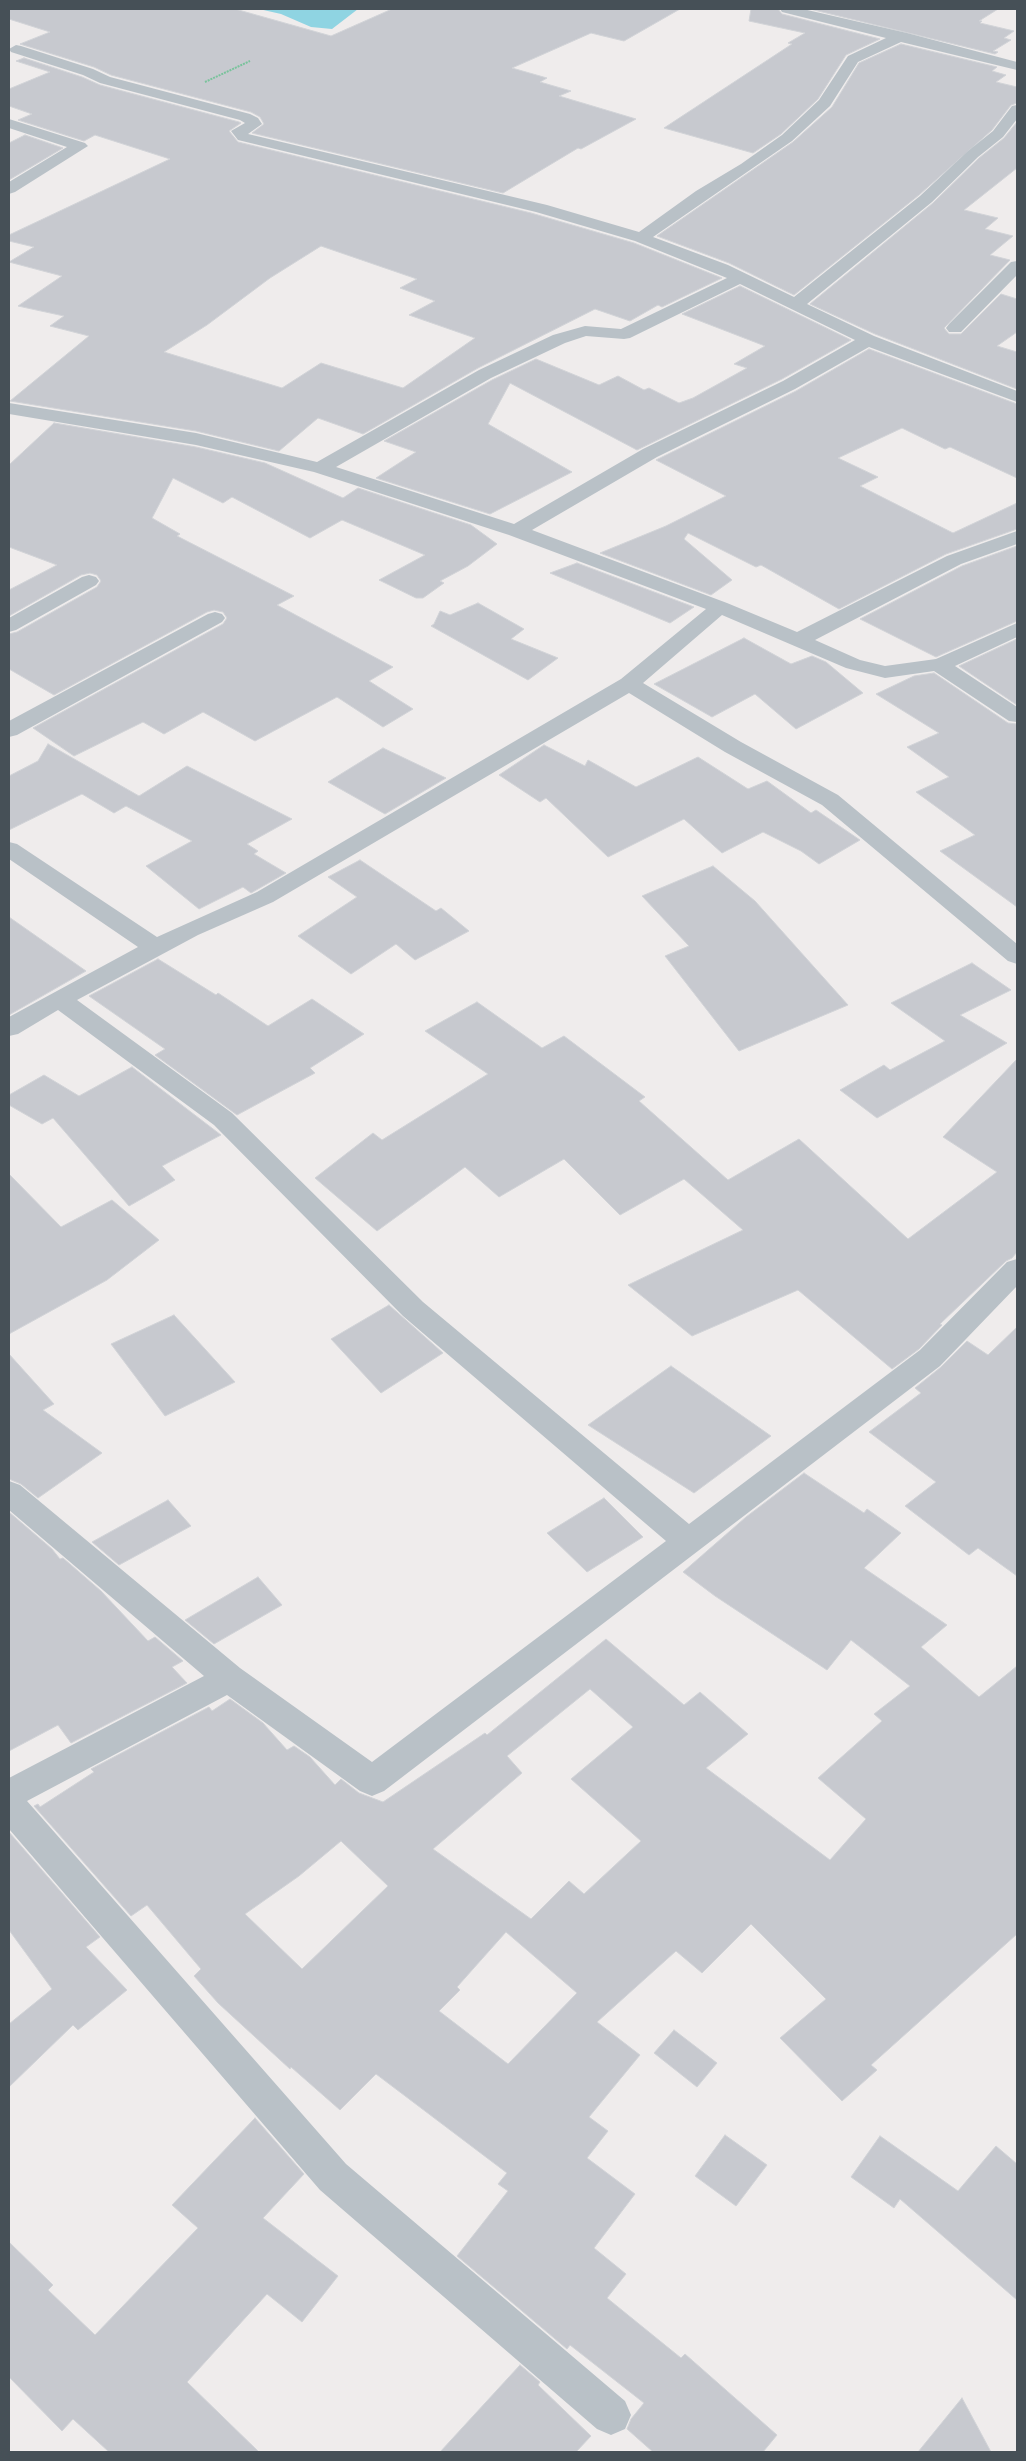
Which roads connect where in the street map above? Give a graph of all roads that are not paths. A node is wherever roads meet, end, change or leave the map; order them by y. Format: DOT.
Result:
graph roads {
  1 [pos="787,9"];
  2 [pos="902,36"];
  3 [pos="16,49"];
  4 [pos="1017,66"];
  5 [pos="1017,109"];
  6 [pos="9,123"];
  7 [pos="9,188"];
  8 [pos="641,238"];
  9 [pos="1017,266"];
  10 [pos="740,278"];
  11 [pos="795,305"];
  12 [pos="955,328"];
  13 [pos="868,340"];
  14 [pos="1015,393"];
  15 [pos="9,408"];
  16 [pos="320,468"];
  17 [pos="516,531"];
  18 [pos="1017,537"];
  19 [pos="89,581"];
  20 [pos="720,607"];
  21 [pos="215,618"];
  22 [pos="9,626"];
  23 [pos="1017,629"];
  24 [pos="798,640"];
  25 [pos="939,665"];
  26 [pos="629,684"];
  27 [pos="1017,716"];
  28 [pos="9,730"];
  29 [pos="9,849"];
  30 [pos="156,948"];
  31 [pos="1017,956"];
  32 [pos="59,999"];
  33 [pos="9,1028"];
  34 [pos="1017,1268"];
  35 [pos="9,1493"];
  36 [pos="688,1541"];
  37 [pos="229,1678"];
  38 [pos="9,1794"];
  39 [pos="9,1805"];
  40 [pos="611,2415"];
  1 -- 2 [label="street"];
  2 -- 4 [label="street"];
  2 -- 8 [label="street"];
  3 -- 8 [label="street"];
  5 -- 11 [label="street"];
  6 -- 7 [label="street"];
  8 -- 10 [label="street"];
  9 -- 12 [label="street"];
  10 -- 11 [label="street"];
  10 -- 16 [label="street"];
  11 -- 13 [label="street"];
  13 -- 14 [label="street"];
  13 -- 17 [label="street"];
  15 -- 16 [label="street"];
  16 -- 17 [label="street"];
  17 -- 20 [label="street"];
  18 -- 24 [label="street"];
  19 -- 22 [label="street"];
  20 -- 24 [label="street"];
  20 -- 26 [label="street"];
  21 -- 28 [label="street"];
  23 -- 25 [label="street"];
  24 -- 25 [label="street"];
  25 -- 27 [label="street"];
  26 -- 30 [label="street"];
  26 -- 31 [label="street"];
  29 -- 30 [label="street"];
  30 -- 32 [label="street"];
  32 -- 33 [label="street"];
  32 -- 36 [label="street"];
  34 -- 36 [label="street"];
  35 -- 37 [label="street"];
  36 -- 37 [label="street"];
  37 -- 38 [label="street"];
  39 -- 40 [label="street"];
}
